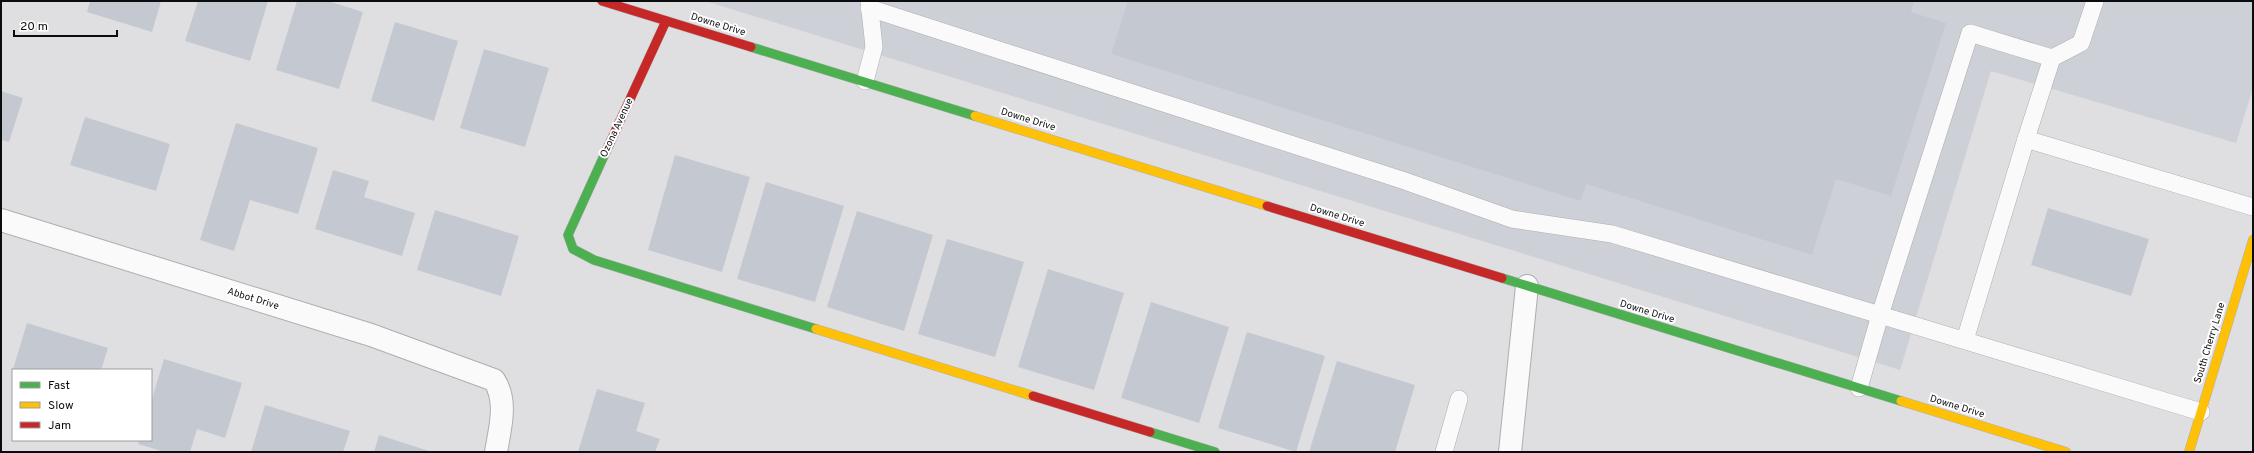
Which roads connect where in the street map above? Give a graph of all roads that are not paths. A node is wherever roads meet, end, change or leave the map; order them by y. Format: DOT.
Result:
graph roads {
  1 [pos="602,1"];
  2 [pos="2095,1"];
  3 [pos="869,5"];
  4 [pos="666,21"];
  5 [pos="2052,58"];
  6 [pos="865,82"];
  7 [pos="2026,139"];
  8 [pos="2253,207"];
  9 [pos="1,220"];
  10 [pos="2253,240"];
  11 [pos="1527,286"];
  12 [pos="1880,315"];
  13 [pos="1965,340"];
  14 [pos="1859,388"];
  15 [pos="1459,399"];
  16 [pos="2201,412"];
  17 [pos="496,452"];
  18 [pos="1215,452"];
  19 [pos="1444,452"];
  20 [pos="1510,452"];
  21 [pos="2066,452"];
  22 [pos="2189,452"];
  1 -- 4 [label="street, Downe Drive"];
  2 -- 5 [label="lane"];
  3 -- 6 [label="lane"];
  3 -- 12 [label="lane"];
  4 -- 6 [label="street, Downe Drive"];
  4 -- 18 [label="street, Ozona Avenue"];
  5 -- 7 [label="lane"];
  5 -- 12 [label="lane"];
  6 -- 11 [label="street, Downe Drive"];
  7 -- 8 [label="lane"];
  7 -- 13 [label="lane"];
  9 -- 17 [label="street, Abbot Drive"];
  10 -- 16 [label="street, South Cherry Lane"];
  11 -- 14 [label="street, Downe Drive"];
  11 -- 20 [label="street"];
  12 -- 13 [label="lane"];
  12 -- 14 [label="lane"];
  13 -- 16 [label="lane"];
  14 -- 21 [label="street, Downe Drive"];
  15 -- 19 [label="lane"];
  16 -- 22 [label="street, South Cherry Lane"];
}
